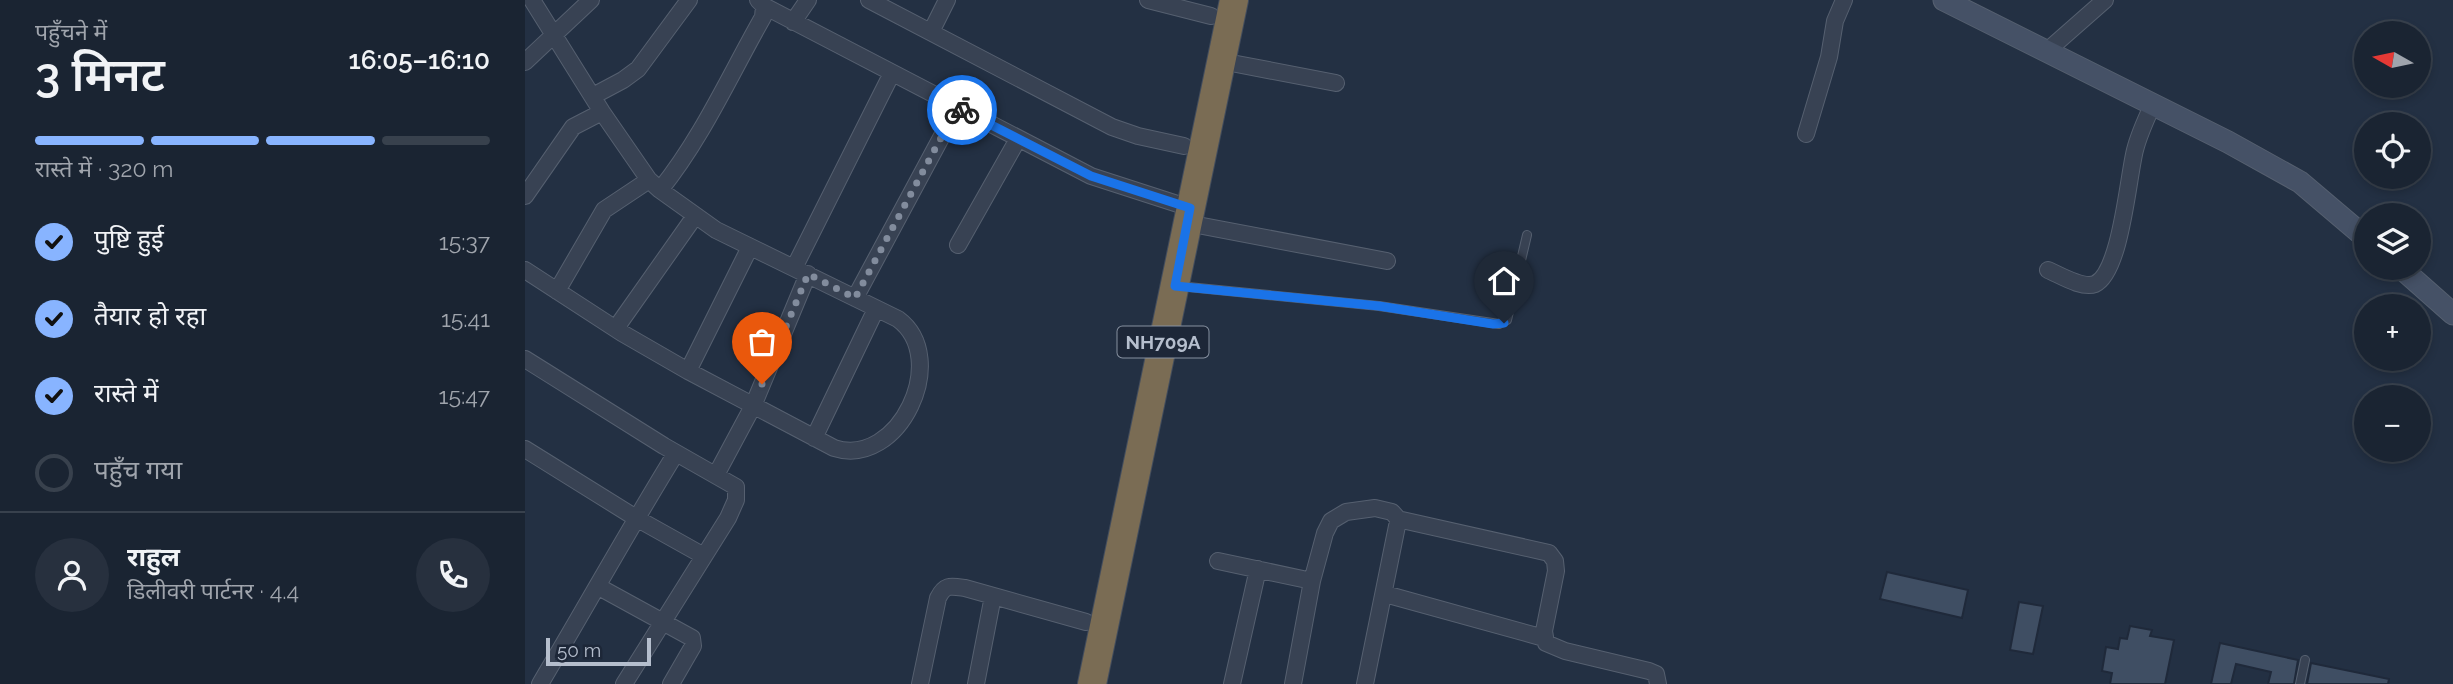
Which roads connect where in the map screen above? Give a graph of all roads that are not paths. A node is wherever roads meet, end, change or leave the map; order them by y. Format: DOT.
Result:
graph roads {
  1 [pos="532,0"];
  2 [pos="591,0"];
  3 [pos="689,0"];
  4 [pos="808,0"];
  5 [pos="869,0"];
  6 [pos="947,0"];
  7 [pos="1148,0"];
  8 [pos="1234,0"];
  9 [pos="1844,0"];
  10 [pos="2105,0"];
  11 [pos="1950,1"];
  12 [pos="761,3"];
  13 [pos="1213,8"];
  14 [pos="793,22"];
  15 [pos="931,32"];
  16 [pos="555,35"];
  17 [pos="2047,51"];
  18 [pos="1221,61"];
  19 [pos="525,62"];
  20 [pos="892,74"];
  21 [pos="1336,83"];
  22 [pos="593,96"];
  23 [pos="2153,104"];
  24 [pos="957,108"];
  25 [pos="602,112"];
  26 [pos="1806,134"];
  27 [pos="1018,139"];
  28 [pos="1184,146"];
  29 [pos="655,185"];
  30 [pos="525,197"];
  31 [pos="1183,211"];
  32 [pos="695,216"];
  33 [pos="2354,229"];
  34 [pos="1527,235"];
  35 [pos="958,245"];
  36 [pos="750,247"];
  37 [pos="1387,261"];
  38 [pos="525,270"];
  39 [pos="2048,270"];
  40 [pos="801,271"];
  41 [pos="2414,280"];
  42 [pos="1175,286"];
  43 [pos="557,291"];
  44 [pos="855,298"];
  45 [pos="876,309"];
  46 [pos="2453,314"];
  47 [pos="616,328"];
  48 [pos="525,359"];
  49 [pos="688,371"];
  50 [pos="753,407"];
  51 [pos="814,438"];
  52 [pos="525,449"];
  53 [pos="676,453"];
  54 [pos="716,475"];
  55 [pos="636,518"];
  56 [pos="1400,521"];
  57 [pos="704,556"];
  58 [pos="1218,561"];
  59 [pos="1258,569"];
  60 [pos="1312,581"];
  61 [pos="599,587"];
  62 [pos="1385,594"];
  63 [pos="993,596"];
  64 [pos="662,622"];
  65 [pos="1086,622"];
  66 [pos="1544,638"];
  67 [pos="2305,660"];
  68 [pos="540,684"];
  69 [pos="624,684"];
  70 [pos="671,684"];
  71 [pos="920,684"];
  72 [pos="976,684"];
  73 [pos="1073,684"];
  74 [pos="1092,684"];
  75 [pos="1232,684"];
  76 [pos="1293,684"];
  77 [pos="1365,684"];
  78 [pos="1658,684"];
  79 [pos="2300,684"];
  1 -- 16 [label="street"];
  2 -- 16 [label="street"];
  3 -- 22 [label="street"];
  4 -- 14 [label="street"];
  5 -- 15 [label="street"];
  6 -- 15 [label="street"];
  7 -- 13 [label="street"];
  8 -- 18 [label="highway, NH709A"];
  9 -- 26 [label="street"];
  10 -- 17 [label="street"];
  11 -- 17 [label="street"];
  12 -- 14 [label="street"];
  12 -- 29 [label="street"];
  13 -- 28 [label="highway, NH709A"];
  14 -- 20 [label="street"];
  15 -- 28 [label="street"];
  16 -- 19 [label="street"];
  16 -- 22 [label="street"];
  17 -- 23 [label="street"];
  18 -- 21 [label="street"];
  18 -- 31 [label="highway, NH709A"];
  20 -- 24 [label="street"];
  20 -- 40 [label="street"];
  22 -- 25 [label="street"];
  23 -- 33 [label="street"];
  23 -- 39 [label="street"];
  24 -- 27 [label="street"];
  24 -- 44 [label="street"];
  25 -- 29 [label="street"];
  25 -- 30 [label="street"];
  27 -- 31 [label="street"];
  27 -- 35 [label="street"];
  28 -- 31 [label="highway, NH709A"];
  29 -- 32 [label="street"];
  29 -- 43 [label="street"];
  31 -- 37 [label="street"];
  31 -- 42 [label="highway, NH709A"];
  31 -- 65 [label="highway, NH709A"];
  32 -- 36 [label="street"];
  32 -- 47 [label="street"];
  34 -- 42 [label="lane"];
  36 -- 40 [label="street"];
  36 -- 49 [label="street"];
  38 -- 43 [label="street"];
  40 -- 44 [label="street"];
  40 -- 50 [label="street"];
  41 -- 46 [label="street"];
  42 -- 74 [label="highway, NH709A"];
  43 -- 47 [label="street"];
  44 -- 45 [label="street"];
  45 -- 51 [label="street"];
  45 -- 51 [label="street"];
  47 -- 49 [label="street"];
  48 -- 53 [label="street"];
  49 -- 50 [label="street"];
  50 -- 51 [label="street"];
  50 -- 54 [label="street"];
  52 -- 55 [label="street"];
  53 -- 54 [label="street"];
  53 -- 55 [label="street"];
  54 -- 57 [label="street"];
  55 -- 57 [label="street"];
  55 -- 61 [label="street"];
  56 -- 60 [label="street"];
  56 -- 62 [label="street"];
  56 -- 66 [label="street"];
  57 -- 64 [label="street"];
  58 -- 59 [label="street"];
  59 -- 60 [label="street"];
  59 -- 75 [label="street"];
  60 -- 76 [label="street"];
  61 -- 64 [label="street"];
  61 -- 68 [label="street"];
  62 -- 66 [label="street"];
  62 -- 77 [label="street"];
  63 -- 65 [label="street"];
  63 -- 71 [label="street"];
  63 -- 72 [label="street"];
  64 -- 69 [label="street"];
  64 -- 70 [label="street"];
  65 -- 73 [label="highway, NH709A"];
  66 -- 78 [label="street"];
  67 -- 79 [label="lane"];
}
